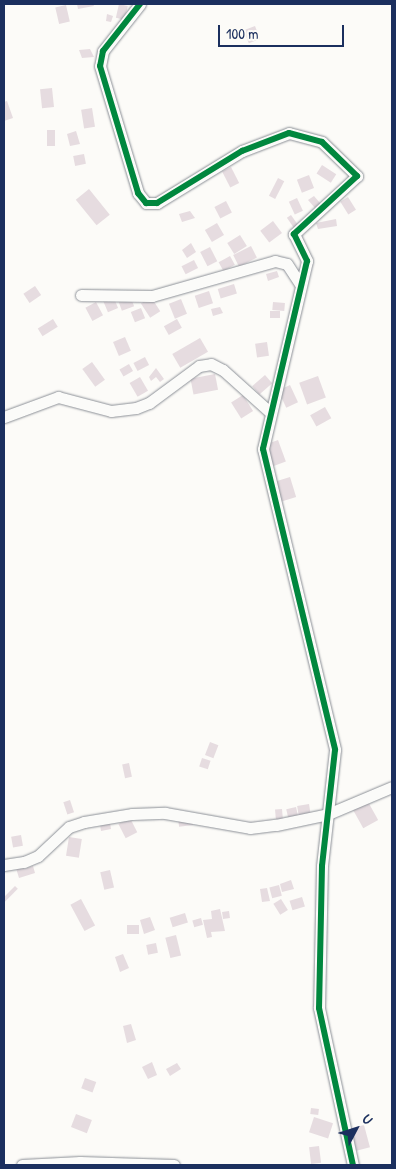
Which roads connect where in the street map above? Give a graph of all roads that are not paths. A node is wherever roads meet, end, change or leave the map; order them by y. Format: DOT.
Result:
graph roads {
  1 [pos="140,4"];
  2 [pos="300,284"];
  3 [pos="81,296"];
  4 [pos="271,413"];
  5 [pos="4,417"];
  6 [pos="392,787"];
  7 [pos="328,814"];
  8 [pos="4,865"];
  9 [pos="22,1165"];
  10 [pos="174,1165"];
  11 [pos="353,1165"];
  1 -- 2 [label="street"];
  2 -- 3 [label="street"];
  2 -- 4 [label="street"];
  4 -- 5 [label="street"];
  4 -- 7 [label="street"];
  6 -- 7 [label="street"];
  7 -- 8 [label="street"];
  7 -- 11 [label="street"];
  9 -- 10 [label="street"];
}
